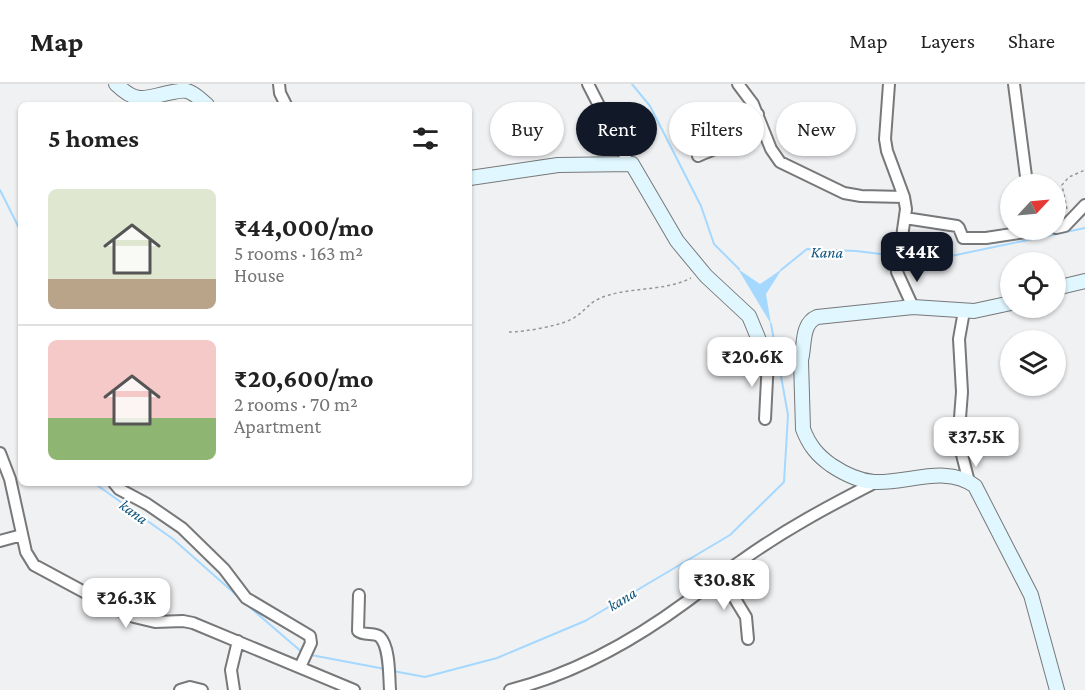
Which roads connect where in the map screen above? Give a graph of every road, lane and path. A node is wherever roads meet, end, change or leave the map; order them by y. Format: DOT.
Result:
graph roads {
  1 [pos="116,84"];
  2 [pos="279,84"];
  3 [pos="588,84"];
  4 [pos="738,84"];
  5 [pos="889,84"];
  6 [pos="1014,84"];
  7 [pos="204,102"];
  8 [pos="284,102"];
  9 [pos="750,102"];
  10 [pos="764,130"];
  11 [pos="628,162"];
  12 [pos="1085,170"];
  13 [pos="1026,174"];
  14 [pos="472,178"];
  15 [pos="904,197"];
  16 [pos="1085,206"];
  17 [pos="905,218"];
  18 [pos="1070,221"];
  19 [pos="1066,225"];
  20 [pos="1000,236"];
  21 [pos="702,271"];
  22 [pos="1085,281"];
  23 [pos="1066,286"];
  24 [pos="1000,306"];
  25 [pos="913,307"];
  26 [pos="964,311"];
  27 [pos="509,332"];
  28 [pos="772,361"];
  29 [pos="797,362"];
  30 [pos="765,418"];
  31 [pos="0,453"];
  32 [pos="18,477"];
  33 [pos="10,479"];
  34 [pos="876,482"];
  35 [pos="969,482"];
  36 [pos="117,486"];
  37 [pos="22,535"];
  38 [pos="0,541"];
  39 [pos="721,576"];
  40 [pos="359,595"];
  41 [pos="748,639"];
  42 [pos="238,641"];
  43 [pos="301,665"];
  44 [pos="180,690"];
  45 [pos="202,690"];
  46 [pos="234,690"];
  47 [pos="354,690"];
  48 [pos="390,690"];
  49 [pos="510,690"];
  50 [pos="1057,690"];
  1 -- 7 [label="street"];
  2 -- 8 [label="street"];
  3 -- 11 [label="street"];
  4 -- 9 [label="street"];
  5 -- 15 [label="street"];
  6 -- 13 [label="street"];
  10 -- 15 [label="street"];
  11 -- 14 [label="street"];
  11 -- 21 [label="street"];
  12 -- 18 [label="path"];
  15 -- 17 [label="street"];
  16 -- 18 [label="street"];
  17 -- 20 [label="street"];
  17 -- 25 [label="street"];
  18 -- 19 [label="street"];
  21 -- 27 [label="path"];
  21 -- 28 [label="street"];
  22 -- 23 [label="street"];
  24 -- 26 [label="street"];
  25 -- 26 [label="street"];
  25 -- 29 [label="street"];
  26 -- 35 [label="street"];
  28 -- 29 [label="street"];
  28 -- 30 [label="street"];
  29 -- 34 [label="street"];
  31 -- 33 [label="street"];
  32 -- 33 [label="street"];
  33 -- 37 [label="street"];
  34 -- 35 [label="street"];
  34 -- 39 [label="street"];
  35 -- 50 [label="street"];
  36 -- 43 [label="street"];
  37 -- 38 [label="street"];
  37 -- 42 [label="street"];
  39 -- 41 [label="street"];
  39 -- 49 [label="street"];
  40 -- 48 [label="street"];
  42 -- 43 [label="street"];
  42 -- 46 [label="street"];
  43 -- 47 [label="street"];
  44 -- 45 [label="street"];
}
